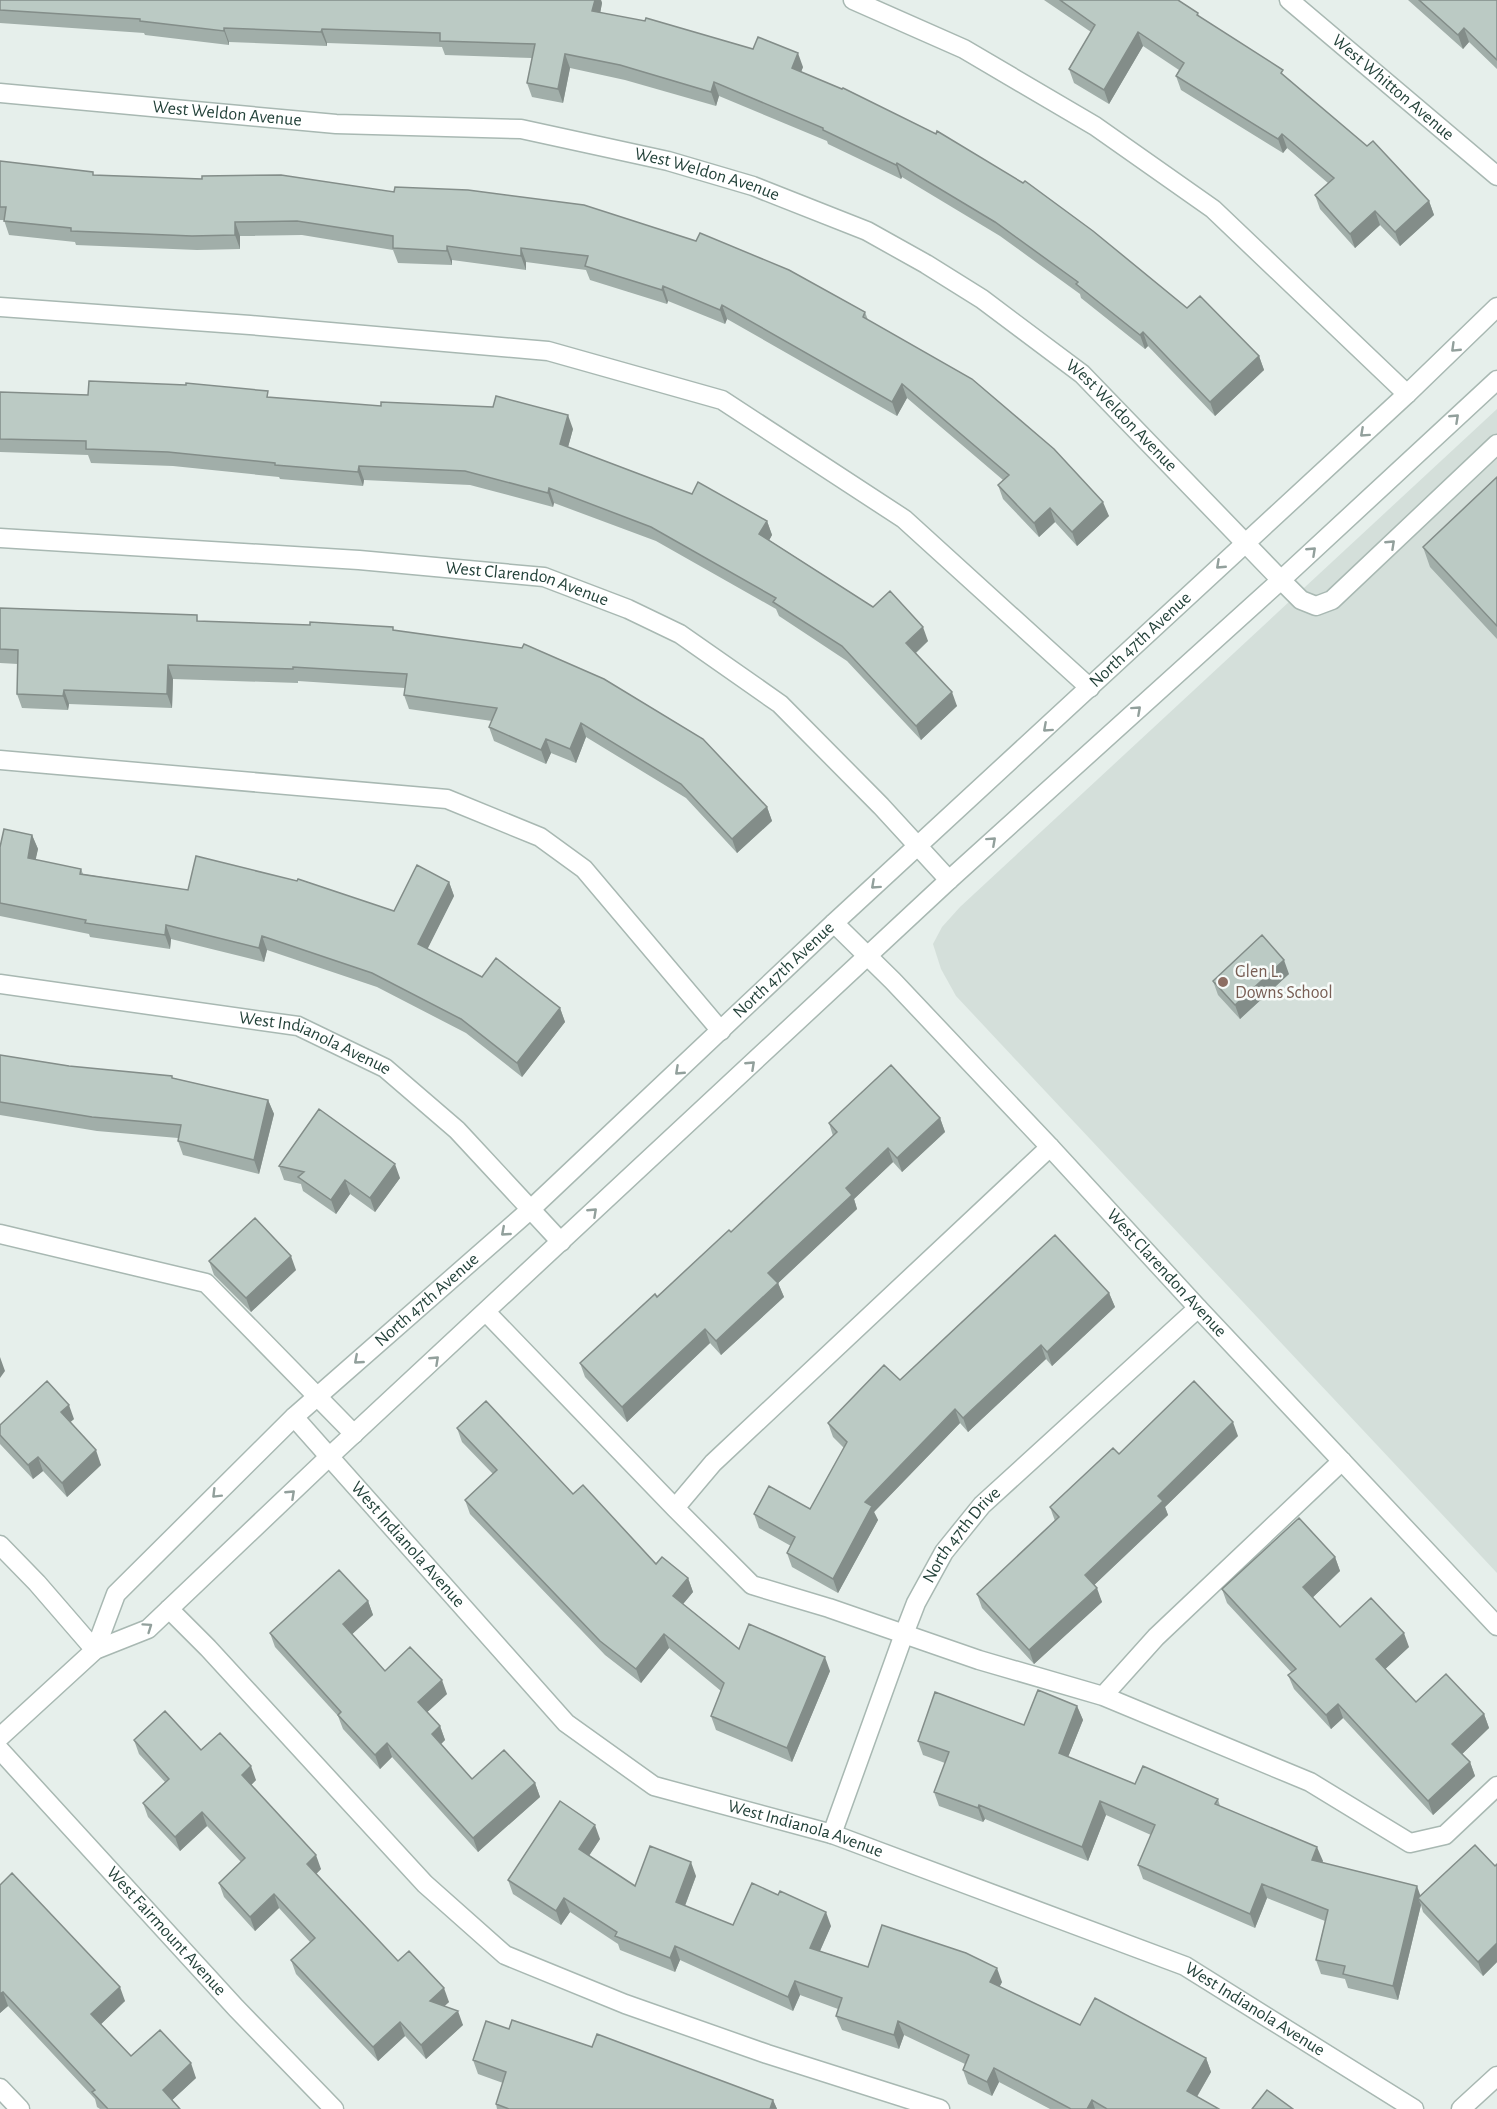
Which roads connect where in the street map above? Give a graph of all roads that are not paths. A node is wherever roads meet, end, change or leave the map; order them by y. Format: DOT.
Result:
graph roads {
  1 [pos="853,0"];
  2 [pos="1289,0"];
  3 [pos="0,93"];
  4 [pos="1497,176"];
  5 [pos="0,307"];
  6 [pos="1497,307"];
  7 [pos="1497,380"];
  8 [pos="1407,394"];
  9 [pos="1497,444"];
  10 [pos="0,538"];
  11 [pos="1244,543"];
  12 [pos="1281,580"];
  13 [pos="1090,688"];
  14 [pos="0,760"];
  15 [pos="917,847"];
  16 [pos="949,880"];
  17 [pos="834,923"];
  18 [pos="867,957"];
  19 [pos="0,984"];
  20 [pos="721,1031"];
  21 [pos="1050,1147"];
  22 [pos="531,1209"];
  23 [pos="0,1234"];
  24 [pos="561,1242"];
  25 [pos="1198,1308"];
  26 [pos="486,1312"];
  27 [pos="317,1395"];
  28 [pos="294,1417"];
  29 [pos="354,1434"];
  30 [pos="330,1456"];
  31 [pos="1342,1461"];
  32 [pos="675,1508"];
  33 [pos="0,1545"];
  34 [pos="169,1609"];
  35 [pos="1497,1626"];
  36 [pos="904,1634"];
  37 [pos="95,1650"];
  38 [pos="1103,1696"];
  39 [pos="0,1737"];
  40 [pos="0,1750"];
  41 [pos="1497,1786"];
  42 [pos="832,1834"];
  43 [pos="1497,2076"];
  44 [pos="0,2088"];
  45 [pos="20,2109"];
  46 [pos="334,2109"];
  47 [pos="940,2109"];
  48 [pos="1414,2109"];
  49 [pos="1461,2109"];
  1 -- 8 [label="street"];
  2 -- 4 [label="street, West Whitton Avenue"];
  3 -- 11 [label="street, West Weldon Avenue"];
  5 -- 13 [label="street"];
  6 -- 8 [label="street, North 47th Avenue, one-way"];
  12 -- 7 [label="street, North 47th Avenue, one-way"];
  8 -- 11 [label="street, North 47th Avenue, one-way"];
  12 -- 9 [label="street, West Weldon Avenue, one-way"];
  10 -- 15 [label="street, West Clarendon Avenue"];
  11 -- 12 [label="street, West Weldon Avenue"];
  11 -- 13 [label="street, North 47th Avenue, one-way"];
  16 -- 12 [label="street, North 47th Avenue, one-way"];
  13 -- 15 [label="street, North 47th Avenue, one-way"];
  14 -- 20 [label="street"];
  15 -- 16 [label="street, West Clarendon Avenue"];
  15 -- 17 [label="street, North 47th Avenue, one-way"];
  16 -- 18 [label="street, North 47th Avenue"];
  17 -- 18 [label="street, West Clarendon Avenue"];
  17 -- 20 [label="street, North 47th Avenue"];
  18 -- 21 [label="street, West Clarendon Avenue"];
  24 -- 18 [label="street, North 47th Avenue, one-way"];
  19 -- 22 [label="street, West Indianola Avenue"];
  20 -- 22 [label="street, North 47th Avenue, one-way"];
  21 -- 25 [label="street, West Clarendon Avenue"];
  21 -- 32 [label="street"];
  22 -- 24 [label="street, West Indianola Avenue"];
  22 -- 27 [label="street, North 47th Avenue, one-way"];
  23 -- 27 [label="street"];
  24 -- 26 [label="street, North 47th Avenue"];
  25 -- 31 [label="street, West Clarendon Avenue"];
  25 -- 36 [label="street, North 47th Drive"];
  29 -- 26 [label="street, North 47th Avenue, one-way"];
  26 -- 32 [label="street"];
  27 -- 28 [label="street, North 47th Avenue"];
  27 -- 29 [label="street"];
  28 -- 30 [label="street, West Indianola Avenue"];
  28 -- 37 [label="street, North 47th Avenue, one-way"];
  29 -- 30 [label="street, North 47th Avenue"];
  34 -- 30 [label="street, North 47th Avenue, one-way"];
  30 -- 42 [label="street, West Indianola Avenue"];
  31 -- 35 [label="street, West Clarendon Avenue"];
  31 -- 38 [label="street"];
  32 -- 36 [label="street"];
  33 -- 37 [label="street"];
  37 -- 34 [label="street, North 47th Avenue, one-way"];
  34 -- 47 [label="street"];
  36 -- 38 [label="street"];
  36 -- 42 [label="street, North 47th Drive"];
  37 -- 39 [label="street, North 47th Avenue"];
  38 -- 41 [label="street"];
  40 -- 46 [label="street, West Fairmount Avenue"];
  42 -- 48 [label="street, West Indianola Avenue"];
  43 -- 49 [label="street"];
  44 -- 45 [label="street"];
}
